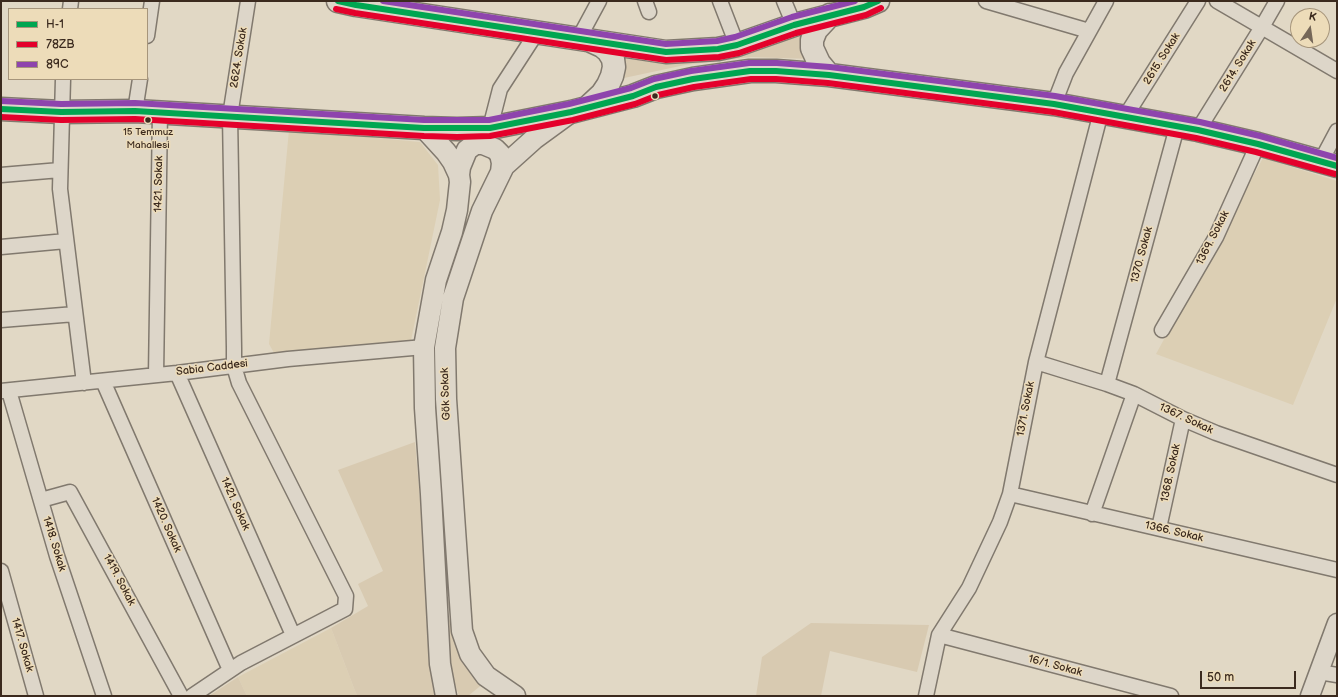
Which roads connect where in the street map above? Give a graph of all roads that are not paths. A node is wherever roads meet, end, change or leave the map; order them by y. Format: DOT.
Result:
graph roads {
  1 [pos="152,1"];
  2 [pos="248,1"];
  3 [pos="599,1"];
  4 [pos="720,1"];
  5 [pos="784,1"];
  6 [pos="986,1"];
  7 [pos="1106,1"];
  8 [pos="1198,1"];
  9 [pos="1217,1"];
  10 [pos="1277,1"];
  11 [pos="351,2"];
  12 [pos="868,3"];
  13 [pos="830,15"];
  14 [pos="794,24"];
  15 [pos="1262,27"];
  16 [pos="148,29"];
  17 [pos="537,32"];
  18 [pos="1089,32"];
  19 [pos="582,38"];
  20 [pos="738,45"];
  21 [pos="1337,71"];
  22 [pos="829,75"];
  23 [pos="63,80"];
  24 [pos="140,80"];
  25 [pos="1054,104"];
  26 [pos="1,109"];
  27 [pos="580,110"];
  28 [pos="135,111"];
  29 [pos="61,112"];
  30 [pos="160,112"];
  31 [pos="1101,112"];
  32 [pos="230,116"];
  33 [pos="1125,117"];
  34 [pos="424,128"];
  35 [pos="490,128"];
  36 [pos="1188,128"];
  37 [pos="1337,131"];
  38 [pos="1258,144"];
  39 [pos="1329,164"];
  40 [pos="60,170"];
  41 [pos="501,172"];
  42 [pos="1,175"];
  43 [pos="459,176"];
  44 [pos="66,241"];
  45 [pos="1,247"];
  46 [pos="75,314"];
  47 [pos="1,320"];
  48 [pos="1162,330"];
  49 [pos="424,347"];
  50 [pos="1036,362"];
  51 [pos="234,366"];
  52 [pos="177,373"];
  53 [pos="156,375"];
  54 [pos="103,381"];
  55 [pos="84,383"];
  56 [pos="1107,384"];
  57 [pos="5,391"];
  58 [pos="1134,394"];
  59 [pos="1183,419"];
  60 [pos="1337,475"];
  61 [pos="1010,494"];
  62 [pos="41,500"];
  63 [pos="454,509"];
  64 [pos="432,511"];
  65 [pos="1092,514"];
  66 [pos="1159,528"];
  67 [pos="1337,570"];
  68 [pos="1,571"];
  69 [pos="1337,623"];
  70 [pos="293,635"];
  71 [pos="939,635"];
  72 [pos="230,670"];
  73 [pos="1319,672"];
  74 [pos="1337,674"];
  75 [pos="36,696"];
  76 [pos="104,696"];
  77 [pos="181,696"];
  78 [pos="192,696"];
  79 [pos="446,696"];
  80 [pos="499,696"];
  81 [pos="509,696"];
  82 [pos="515,696"];
  83 [pos="926,696"];
  84 [pos="1171,696"];
  85 [pos="1310,696"];
  1 -- 16 [label="street"];
  2 -- 32 [label="street, 2624. Sokak"];
  3 -- 19 [label="street"];
  4 -- 20 [label="street"];
  5 -- 14 [label="street"];
  6 -- 18 [label="street"];
  7 -- 18 [label="street"];
  8 -- 33 [label="street, 2615. Sokak"];
  9 -- 15 [label="street"];
  10 -- 15 [label="street, 2614. Sokak"];
  11 -- 17 [label="main road"];
  12 -- 13 [label="main road"];
  13 -- 14 [label="main road"];
  13 -- 22 [label="main road"];
  14 -- 20 [label="main road"];
  15 -- 21 [label="street"];
  15 -- 36 [label="street, 2614. Sokak"];
  17 -- 19 [label="main road"];
  17 -- 35 [label="street"];
  18 -- 25 [label="street"];
  19 -- 20 [label="main road"];
  19 -- 27 [label="main road"];
  22 -- 25 [label="main road"];
  22 -- 27 [label="main road"];
  23 -- 29 [label="street"];
  24 -- 28 [label="street"];
  25 -- 31 [label="main road"];
  26 -- 29 [label="main road"];
  27 -- 35 [label="main road"];
  27 -- 41 [label="main road, Gök Sokak"];
  28 -- 29 [label="main road"];
  28 -- 30 [label="main road"];
  29 -- 40 [label="street"];
  30 -- 32 [label="main road"];
  30 -- 53 [label="street, 1421. Sokak"];
  31 -- 33 [label="main road"];
  31 -- 50 [label="street, 1371. Sokak"];
  32 -- 34 [label="main road"];
  32 -- 51 [label="street, 2624. Sokak"];
  33 -- 36 [label="main road"];
  34 -- 35 [label="main road"];
  34 -- 43 [label="main road, Gök Sokak"];
  36 -- 38 [label="main road"];
  36 -- 56 [label="street, 1370. Sokak"];
  37 -- 39 [label="street"];
  38 -- 39 [label="main road"];
  38 -- 48 [label="street, 1369. Sokak"];
  40 -- 42 [label="street"];
  40 -- 44 [label="street"];
  41 -- 43 [label="main road"];
  41 -- 63 [label="main road, Gök Sokak"];
  43 -- 49 [label="main road, Gök Sokak"];
  44 -- 45 [label="street"];
  44 -- 46 [label="street"];
  46 -- 47 [label="street"];
  46 -- 55 [label="street"];
  49 -- 51 [label="street, Sabia Caddesi"];
  49 -- 64 [label="main road, Gök Sokak"];
  50 -- 56 [label="street, 1367. Sokak"];
  50 -- 61 [label="street, 1371. Sokak"];
  51 -- 52 [label="street, Sabia Caddesi"];
  51 -- 70 [label="street, 2624. Sokak"];
  52 -- 53 [label="street, Sabia Caddesi"];
  52 -- 70 [label="street, 1421. Sokak"];
  53 -- 54 [label="street, Sabia Caddesi"];
  54 -- 55 [label="street, Sabia Caddesi"];
  54 -- 72 [label="street, 1420. Sokak"];
  55 -- 57 [label="street, Sabia Caddesi"];
  56 -- 58 [label="street, 1367. Sokak"];
  57 -- 62 [label="street, 1418. Sokak"];
  58 -- 59 [label="street, 1367. Sokak"];
  58 -- 65 [label="street"];
  59 -- 60 [label="street, 1367. Sokak"];
  59 -- 66 [label="street, 1368. Sokak"];
  61 -- 65 [label="street, 1366. Sokak"];
  61 -- 71 [label="street, 1371. Sokak"];
  62 -- 76 [label="street, 1418. Sokak"];
  62 -- 77 [label="street, 1419. Sokak"];
  63 -- 64 [label="main road"];
  63 -- 82 [label="main road, Gök Sokak"];
  64 -- 79 [label="main road, Gök Sokak"];
  65 -- 66 [label="street, 1366. Sokak"];
  66 -- 67 [label="street, 1366. Sokak"];
  68 -- 75 [label="street, 1417. Sokak"];
  69 -- 73 [label="street"];
  70 -- 72 [label="street"];
  71 -- 83 [label="street, 1371. Sokak"];
  71 -- 84 [label="street, 16/1. Sokak"];
  72 -- 78 [label="street"];
  73 -- 74 [label="street"];
  73 -- 85 [label="street"];
  80 -- 81 [label="main road"];
}
